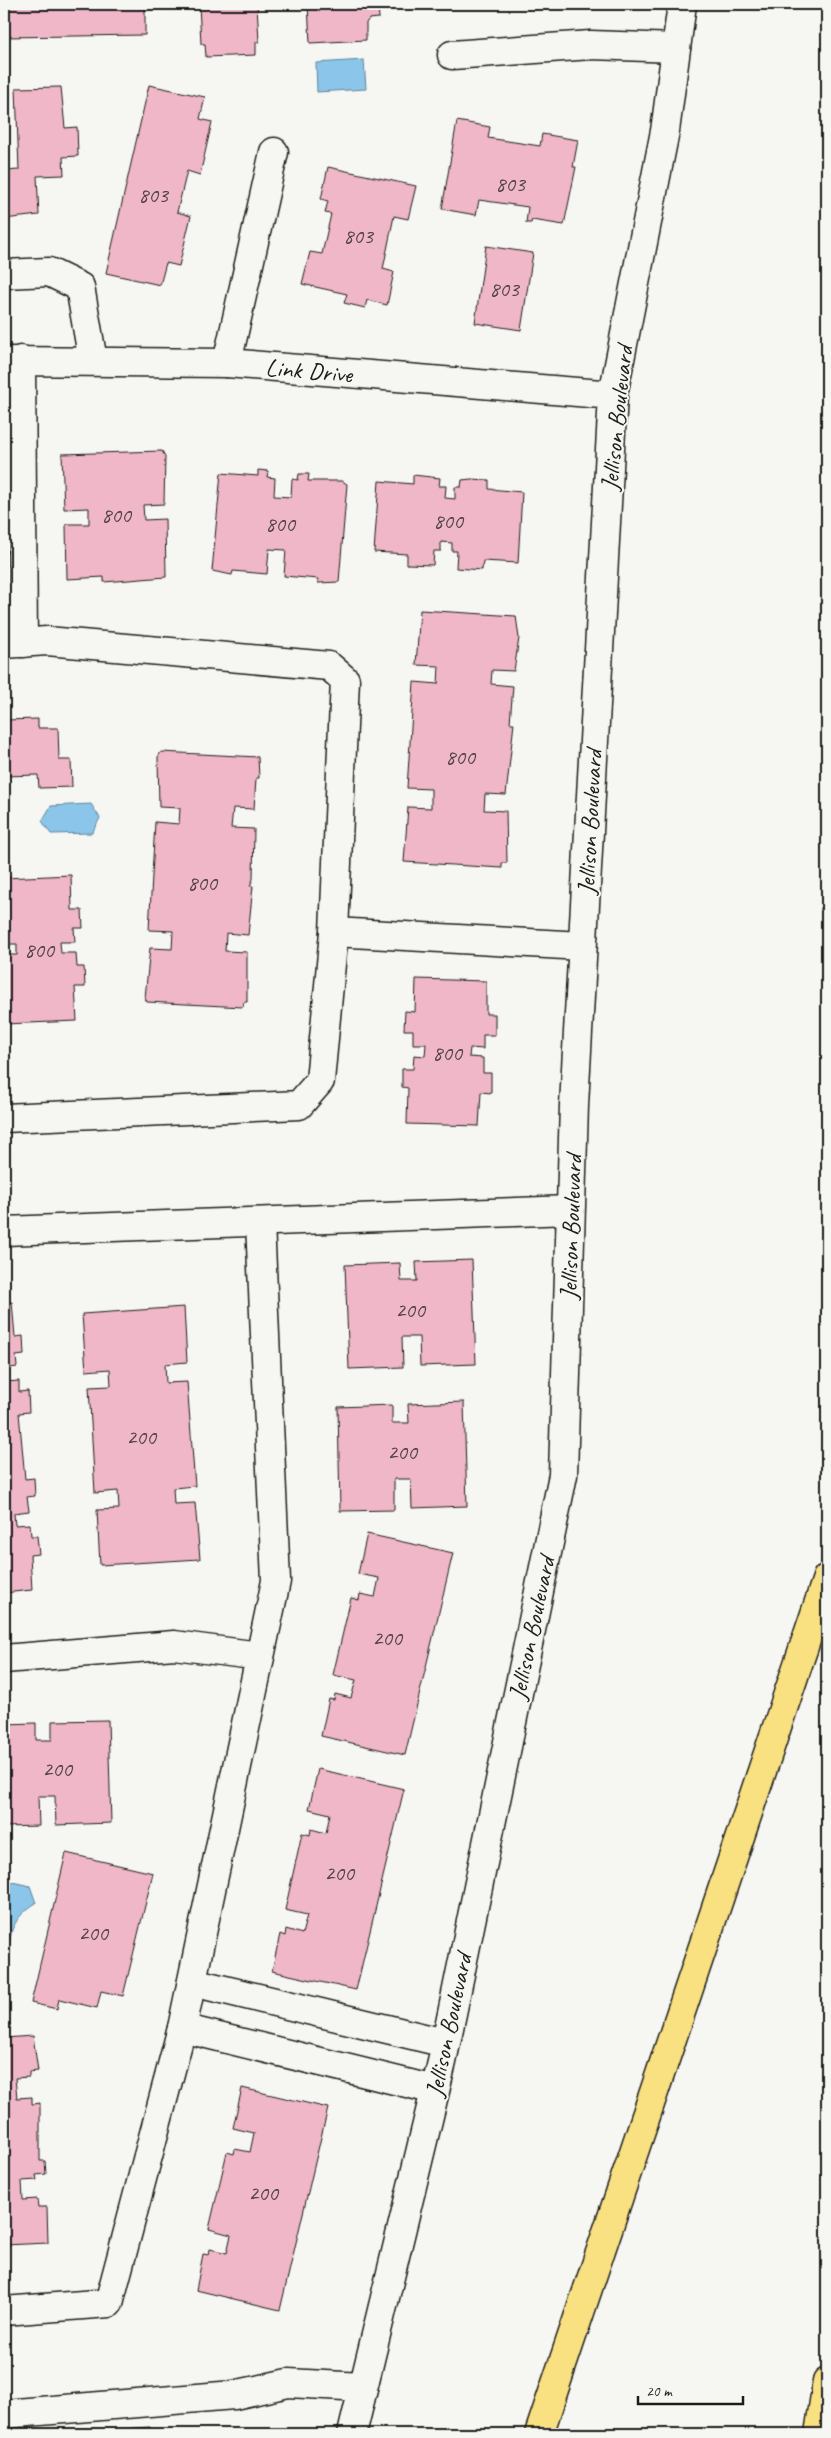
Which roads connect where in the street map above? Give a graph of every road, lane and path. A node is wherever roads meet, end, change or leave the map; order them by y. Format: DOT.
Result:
graph roads {
  1 [pos="682,4"];
  2 [pos="676,48"];
  3 [pos="452,55"];
  4 [pos="274,152"];
  5 [pos="4,274"];
  6 [pos="12,361"];
  7 [pos="93,362"];
  8 [pos="227,363"];
  9 [pos="613,394"];
  10 [pos="14,644"];
  11 [pos="334,932"];
  12 [pos="582,946"];
  13 [pos="4,1118"];
  14 [pos="570,1210"];
  15 [pos="260,1223"];
  16 [pos="4,1231"];
  17 [pos="827,1578"];
  18 [pos="260,1656"];
  19 [pos="4,1659"];
  20 [pos="192,1982"];
  21 [pos="182,2028"];
  22 [pos="445,2043"];
  23 [pos="435,2090"];
  24 [pos="4,2311"];
  25 [pos="827,2382"];
  26 [pos="363,2387"];
  27 [pos="4,2414"];
  28 [pos="352,2434"];
  29 [pos="539,2434"];
  30 [pos="818,2434"];
  1 -- 2 [label="street, Jellison Boulevard"];
  2 -- 3 [label="street"];
  2 -- 9 [label="street, Jellison Boulevard"];
  4 -- 8 [label="street"];
  5 -- 7 [label="street"];
  6 -- 7 [label="street, Link Drive"];
  6 -- 10 [label="street"];
  7 -- 8 [label="street, Link Drive"];
  8 -- 9 [label="street, Link Drive"];
  9 -- 12 [label="street, Jellison Boulevard"];
  10 -- 11 [label="street"];
  11 -- 12 [label="street"];
  11 -- 13 [label="street"];
  12 -- 14 [label="street, Jellison Boulevard"];
  14 -- 15 [label="street"];
  14 -- 22 [label="street, Jellison Boulevard"];
  15 -- 16 [label="street"];
  15 -- 18 [label="street"];
  17 -- 29 [label="highway"];
  18 -- 19 [label="street"];
  18 -- 20 [label="street"];
  20 -- 21 [label="street"];
  20 -- 22 [label="street"];
  21 -- 23 [label="street"];
  21 -- 24 [label="street"];
  22 -- 23 [label="street, Jellison Boulevard"];
  23 -- 26 [label="street, Jellison Boulevard"];
  25 -- 30 [label="highway"];
  26 -- 27 [label="street"];
  26 -- 28 [label="street, Jellison Boulevard"];
}
